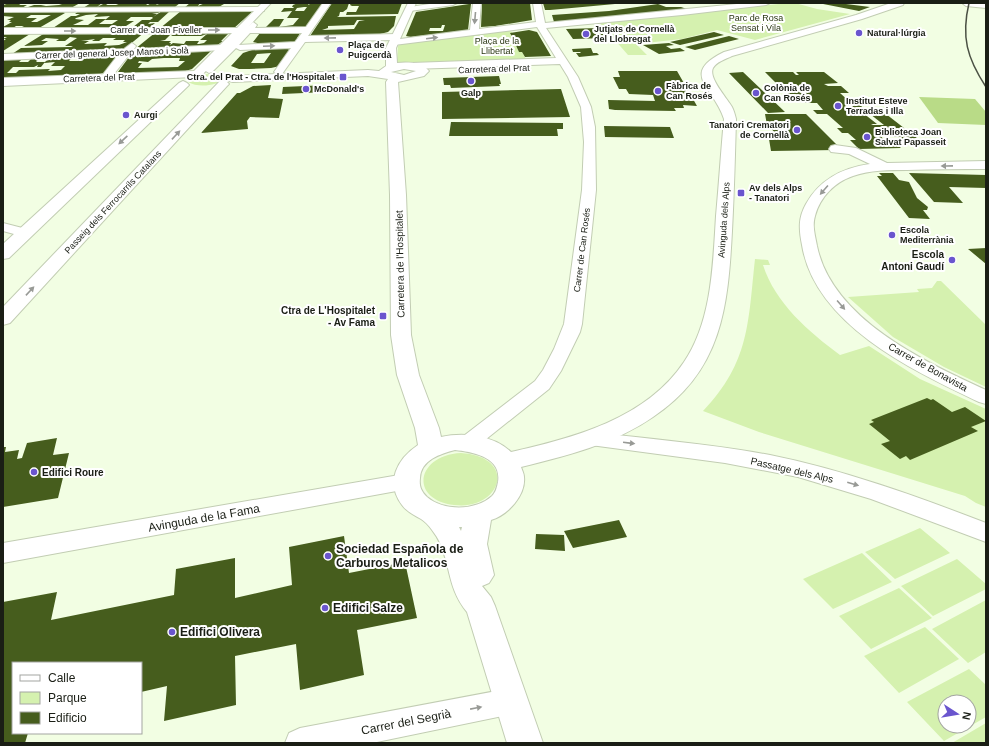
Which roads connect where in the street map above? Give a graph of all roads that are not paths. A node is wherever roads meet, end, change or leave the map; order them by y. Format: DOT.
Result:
graph roads {
  1 [pos="87,3"];
  2 [pos="184,3"];
  3 [pos="273,3"];
  4 [pos="327,3"];
  5 [pos="453,3"];
  6 [pos="477,3"];
  7 [pos="537,3"];
  8 [pos="698,3"];
  9 [pos="766,3"];
  10 [pos="900,3"];
  11 [pos="966,3"];
  12 [pos="264,6"];
  13 [pos="411,6"];
  14 [pos="986,6"];
  15 [pos="727,8"];
  16 [pos="176,9"];
  17 [pos="3,10"];
  18 [pos="77,10"];
  19 [pos="549,13"];
  20 [pos="539,14"];
  21 [pos="268,18"];
  22 [pos="541,25"];
  23 [pos="151,30"];
  24 [pos="248,30"];
  25 [pos="308,30"];
  26 [pos="3,31"];
  27 [pos="43,31"];
  28 [pos="474,32"];
  29 [pos="31,38"];
  30 [pos="395,40"];
  31 [pos="300,42"];
  32 [pos="20,46"];
  33 [pos="240,47"];
  34 [pos="222,48"];
  35 [pos="126,52"];
  36 [pos="3,57"];
  37 [pos="564,64"];
  38 [pos="411,66"];
  39 [pos="279,72"];
  40 [pos="391,73"];
  41 [pos="422,73"];
  42 [pos="196,74"];
  43 [pos="222,75"];
  44 [pos="106,78"];
  45 [pos="3,82"];
  46 [pos="185,85"];
  47 [pos="205,88"];
  48 [pos="3,90"];
  49 [pos="835,148"];
  50 [pos="986,165"];
  51 [pos="886,167"];
  52 [pos="3,227"];
  53 [pos="25,233"];
  54 [pos="3,254"];
  55 [pos="3,319"];
  56 [pos="986,398"];
  57 [pos="590,439"];
  58 [pos="468,443"];
  59 [pos="431,448"];
  60 [pos="507,462"];
  61 [pos="405,482"];
  62 [pos="433,514"];
  63 [pos="480,514"];
  64 [pos="986,533"];
  65 [pos="3,553"];
  66 [pos="480,606"];
  67 [pos="512,701"];
  68 [pos="300,743"];
  69 [pos="525,743"];
  1 -- 18 [label="street"];
  2 -- 16 [label="street"];
  3 -- 24 [label="street, Passeig dels Ferrocarrils Catalans"];
  4 -- 25 [label="street"];
  5 -- 13 [label="street"];
  6 -- 28 [label="street, one-way"];
  7 -- 20 [label="street"];
  8 -- 15 [label="street"];
  9 -- 15 [label="street"];
  10 -- 57 [label="street, Avinguda dels Alps"];
  11 -- 14 [label="street"];
  12 -- 16 [label="street"];
  12 -- 24 [label="street, Passeig dels Ferrocarrils Catalans"];
  13 -- 30 [label="street"];
  15 -- 22 [label="street"];
  16 -- 18 [label="street"];
  16 -- 23 [label="street"];
  17 -- 18 [label="street"];
  18 -- 27 [label="street"];
  19 -- 20 [label="street"];
  20 -- 22 [label="street"];
  21 -- 24 [label="street, Passeig dels Ferrocarrils Catalans"];
  22 -- 28 [label="street"];
  22 -- 37 [label="street, Carrer de Can Rosés"];
  23 -- 24 [label="street, Carrer de Joan Fiveller, one-way"];
  27 -- 23 [label="street, Carrer de Joan Fiveller, one-way"];
  23 -- 35 [label="street"];
  24 -- 25 [label="street, Carrer de Joan Fiveller"];
  24 -- 33 [label="street, Passeig dels Ferrocarrils Catalans"];
  24 -- 34 [label="street, Passeig dels Ferrocarrils Catalans"];
  24 -- 43 [label="street, Passeig dels Ferrocarrils Catalans"];
  25 -- 31 [label="street"];
  26 -- 27 [label="street, Carrer de Joan Fiveller"];
  27 -- 29 [label="street"];
  30 -- 28 [label="street, one-way"];
  30 -- 31 [label="street, one-way"];
  30 -- 40 [label="street, Carretera de l'Hospitalet"];
  33 -- 31 [label="street, one-way"];
  31 -- 39 [label="street"];
  32 -- 36 [label="street"];
  33 -- 43 [label="street, Passeig dels Ferrocarrils Catalans"];
  34 -- 35 [label="street, Carrer del general Josep Manso i Solà"];
  34 -- 42 [label="street, Passeig dels Ferrocarrils Catalans"];
  35 -- 36 [label="street, Carrer del general Josep Manso i Solà"];
  35 -- 44 [label="street"];
  37 -- 38 [label="street, Carretera del Prat"];
  37 -- 41 [label="street, Carretera del Prat"];
  37 -- 58 [label="street, Carrer de Can Rosés"];
  38 -- 40 [label="street"];
  38 -- 41 [label="street"];
  39 -- 40 [label="street"];
  39 -- 43 [label="street"];
  40 -- 41 [label="street"];
  40 -- 43 [label="street"];
  40 -- 59 [label="street, Carretera de l'Hospitalet"];
  42 -- 43 [label="street, Carretera del Prat"];
  42 -- 44 [label="street, Carretera del Prat"];
  42 -- 46 [label="street, Passeig dels Ferrocarrils Catalans"];
  43 -- 47 [label="street"];
  55 -- 43 [label="street, Passeig dels Ferrocarrils Catalans, one-way"];
  44 -- 45 [label="street, Carretera del Prat"];
  46 -- 48 [label="street, Carretera del Prat"];
  46 -- 53 [label="street, one-way"];
  49 -- 51 [label="street, Carrer de Bonavista"];
  50 -- 51 [label="street, Carrer de Bonavista, one-way"];
  51 -- 56 [label="street, Carrer de Bonavista, one-way"];
  52 -- 53 [label="street"];
  53 -- 54 [label="street"];
  57 -- 60 [label="street, Avinguda dels Alps"];
  57 -- 64 [label="street, Passatge dels Alps, one-way"];
  58 -- 59 [label="street"];
  58 -- 60 [label="street"];
  59 -- 61 [label="street"];
  60 -- 63 [label="street"];
  61 -- 62 [label="street"];
  61 -- 65 [label="street, Avinguda de la Fama"];
  62 -- 63 [label="street"];
  62 -- 66 [label="street"];
  63 -- 66 [label="street"];
  66 -- 67 [label="street"];
  68 -- 67 [label="street, Carrer del Segrià, one-way"];
  67 -- 69 [label="street"];
}
